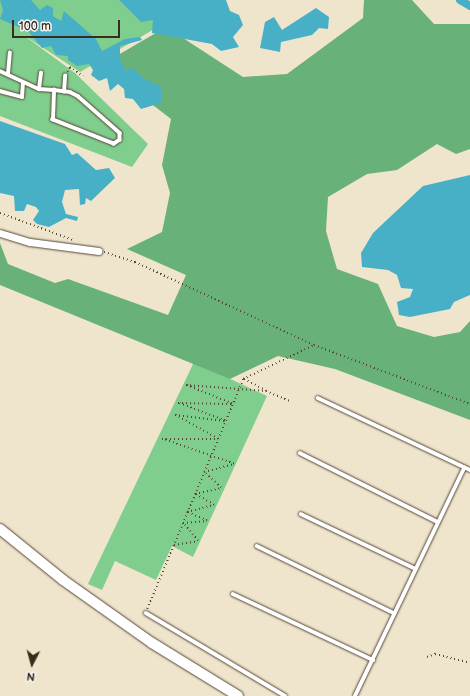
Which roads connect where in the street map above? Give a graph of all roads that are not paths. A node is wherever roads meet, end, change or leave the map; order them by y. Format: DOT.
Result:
graph roads {
  1 [pos="10,53"];
  2 [pos="0,71"];
  3 [pos="41,73"];
  4 [pos="8,74"];
  5 [pos="65,76"];
  6 [pos="23,84"];
  7 [pos="38,89"];
  8 [pos="54,90"];
  9 [pos="0,91"];
  10 [pos="64,92"];
  11 [pos="0,233"];
  12 [pos="98,251"];
  13 [pos="318,398"];
  14 [pos="300,453"];
  15 [pos="464,468"];
  16 [pos="470,470"];
  17 [pos="301,514"];
  18 [pos="438,522"];
  19 [pos="0,529"];
  20 [pos="257,546"];
  21 [pos="416,569"];
  22 [pos="233,594"];
  23 [pos="146,613"];
  24 [pos="394,613"];
  25 [pos="373,660"];
  26 [pos="238,696"];
  27 [pos="285,696"];
  28 [pos="356,696"];
  1 -- 4 [label="lane"];
  2 -- 4 [label="lane"];
  3 -- 7 [label="lane"];
  4 -- 6 [label="lane"];
  5 -- 10 [label="lane"];
  6 -- 7 [label="lane"];
  6 -- 9 [label="lane"];
  7 -- 8 [label="lane"];
  8 -- 10 [label="lane"];
  8 -- 10 [label="lane"];
  11 -- 12 [label="street"];
  13 -- 15 [label="lane"];
  14 -- 18 [label="lane"];
  15 -- 16 [label="lane"];
  15 -- 18 [label="lane"];
  17 -- 21 [label="lane"];
  18 -- 21 [label="lane"];
  19 -- 26 [label="street"];
  20 -- 24 [label="lane"];
  21 -- 24 [label="lane"];
  22 -- 25 [label="lane"];
  23 -- 27 [label="lane"];
  24 -- 25 [label="lane"];
  25 -- 28 [label="lane"];
}
